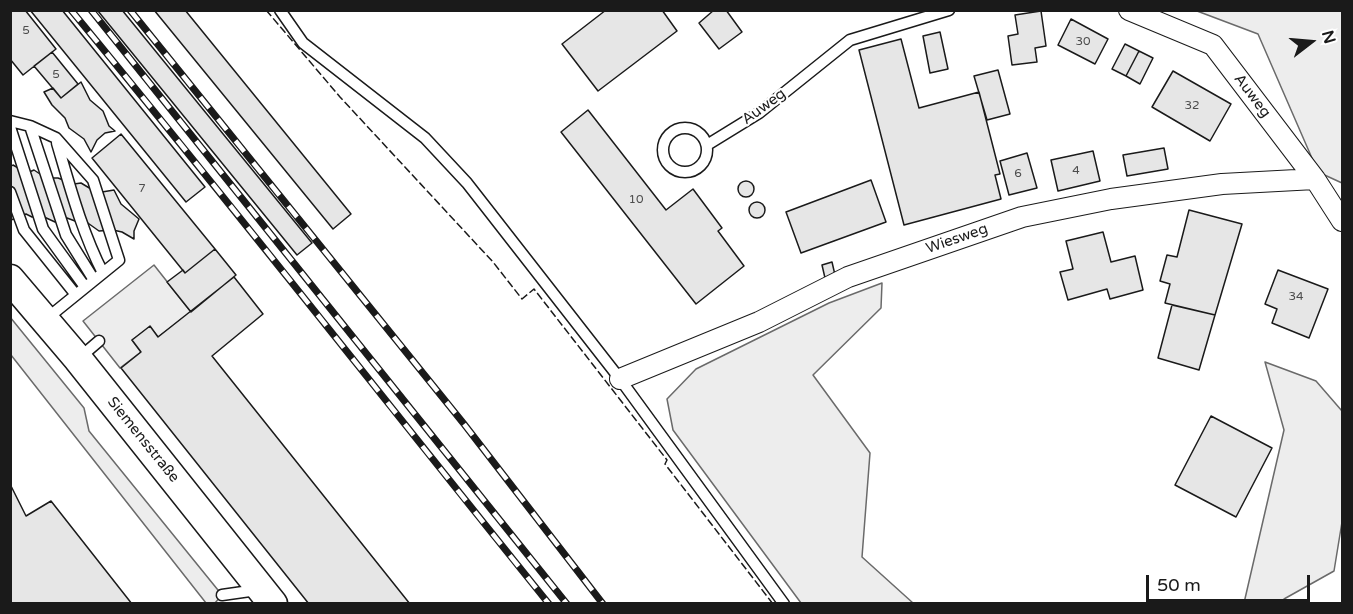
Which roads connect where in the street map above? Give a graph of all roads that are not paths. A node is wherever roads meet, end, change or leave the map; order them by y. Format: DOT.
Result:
graph roads {
  1 [pos="280,10"];
  2 [pos="949,10"];
  3 [pos="1129,10"];
  4 [pos="10,121"];
  5 [pos="30,126"];
  6 [pos="10,127"];
  7 [pos="56,138"];
  8 [pos="707,145"];
  9 [pos="1315,179"];
  10 [pos="10,192"];
  11 [pos="1342,221"];
  12 [pos="103,273"];
  13 [pos="10,279"];
  14 [pos="89,284"];
  15 [pos="75,295"];
  16 [pos="44,320"];
  17 [pos="620,379"];
  18 [pos="222,595"];
  19 [pos="267,596"];
  20 [pos="784,603"];
  1 -- 17 [label="lane"];
  2 -- 8 [label="lane, Auweg"];
  3 -- 9 [label="street, Auweg"];
  4 -- 5 [label="lane"];
  5 -- 7 [label="lane"];
  5 -- 14 [label="lane"];
  6 -- 14 [label="lane"];
  7 -- 12 [label="lane"];
  7 -- 12 [label="lane"];
  8 -- 8 [label="lane"];
  9 -- 11 [label="street, Auweg"];
  9 -- 17 [label="street, Wiesweg"];
  10 -- 15 [label="lane"];
  12 -- 14 [label="lane"];
  13 -- 16 [label="main road, Siemensstraße"];
  14 -- 15 [label="lane"];
  15 -- 16 [label="lane"];
  16 -- 19 [label="main road, Siemensstraße"];
  17 -- 20 [label="lane"];
  18 -- 19 [label="lane"];
}
